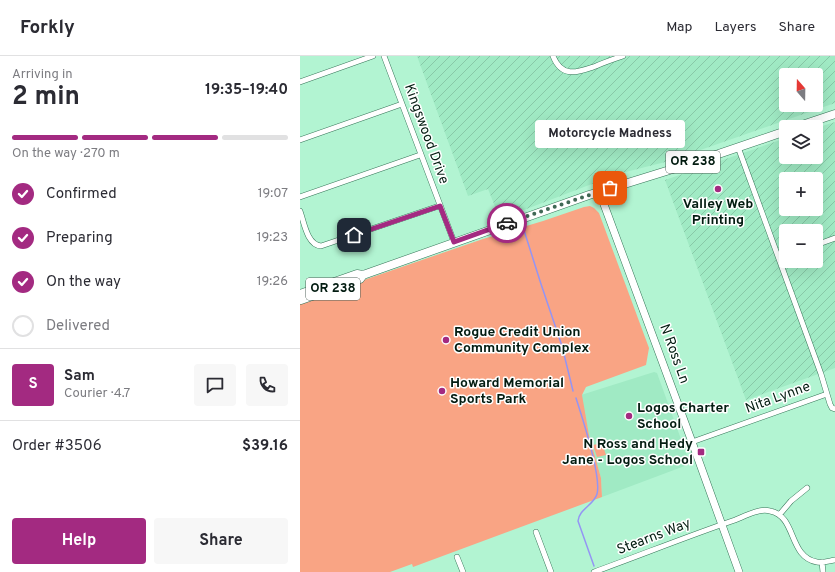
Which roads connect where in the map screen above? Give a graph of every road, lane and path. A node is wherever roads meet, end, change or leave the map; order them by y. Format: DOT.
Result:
graph roads {
  1 [pos="373,56"];
  2 [pos="384,56"];
  3 [pos="553,56"];
  4 [pos="623,56"];
  5 [pos="300,82"];
  6 [pos="402,104"];
  7 [pos="835,114"];
  8 [pos="817,120"];
  9 [pos="779,132"];
  10 [pos="300,140"];
  11 [pos="738,147"];
  12 [pos="420,155"];
  13 [pos="599,191"];
  14 [pos="300,197"];
  15 [pos="440,206"];
  16 [pos="300,211"];
  17 [pos="835,238"];
  18 [pos="454,242"];
  19 [pos="823,242"];
  20 [pos="779,258"];
  21 [pos="783,268"];
  22 [pos="300,298"];
  23 [pos="827,394"];
  24 [pos="835,409"];
  25 [pos="692,442"];
  26 [pos="807,488"];
  27 [pos="780,514"];
  28 [pos="722,524"];
  29 [pos="536,532"];
  30 [pos="457,557"];
  31 [pos="835,560"];
  32 [pos="822,562"];
  33 [pos="463,572"];
  34 [pos="551,572"];
  35 [pos="594,572"];
  36 [pos="739,572"];
  37 [pos="823,572"];
  1 -- 5 [label="street"];
  2 -- 6 [label="street, Kingswood Drive"];
  3 -- 4 [label="street"];
  6 -- 10 [label="street"];
  6 -- 12 [label="street, Kingswood Drive"];
  7 -- 8 [label="main road"];
  9 -- 11 [label="main road, OR 238"];
  11 -- 13 [label="main road, OR 238"];
  11 -- 20 [label="street"];
  12 -- 14 [label="street"];
  12 -- 15 [label="street, Kingswood Drive"];
  13 -- 18 [label="main road, OR 238"];
  13 -- 25 [label="main road, N Ross Ln"];
  15 -- 16 [label="street"];
  15 -- 18 [label="street, Kingswood Drive"];
  17 -- 19 [label="street"];
  18 -- 22 [label="main road, OR 238"];
  21 -- 23 [label="street"];
  23 -- 24 [label="street"];
  23 -- 25 [label="street, Nita Lynne"];
  25 -- 28 [label="main road, N Ross Ln"];
  26 -- 27 [label="street"];
  27 -- 28 [label="street, Stearns Way"];
  27 -- 32 [label="street"];
  28 -- 35 [label="street, Stearns Way"];
  28 -- 36 [label="main road, N Ross Ln"];
  29 -- 34 [label="street"];
  30 -- 33 [label="street"];
  31 -- 32 [label="street"];
  32 -- 37 [label="street"];
}
